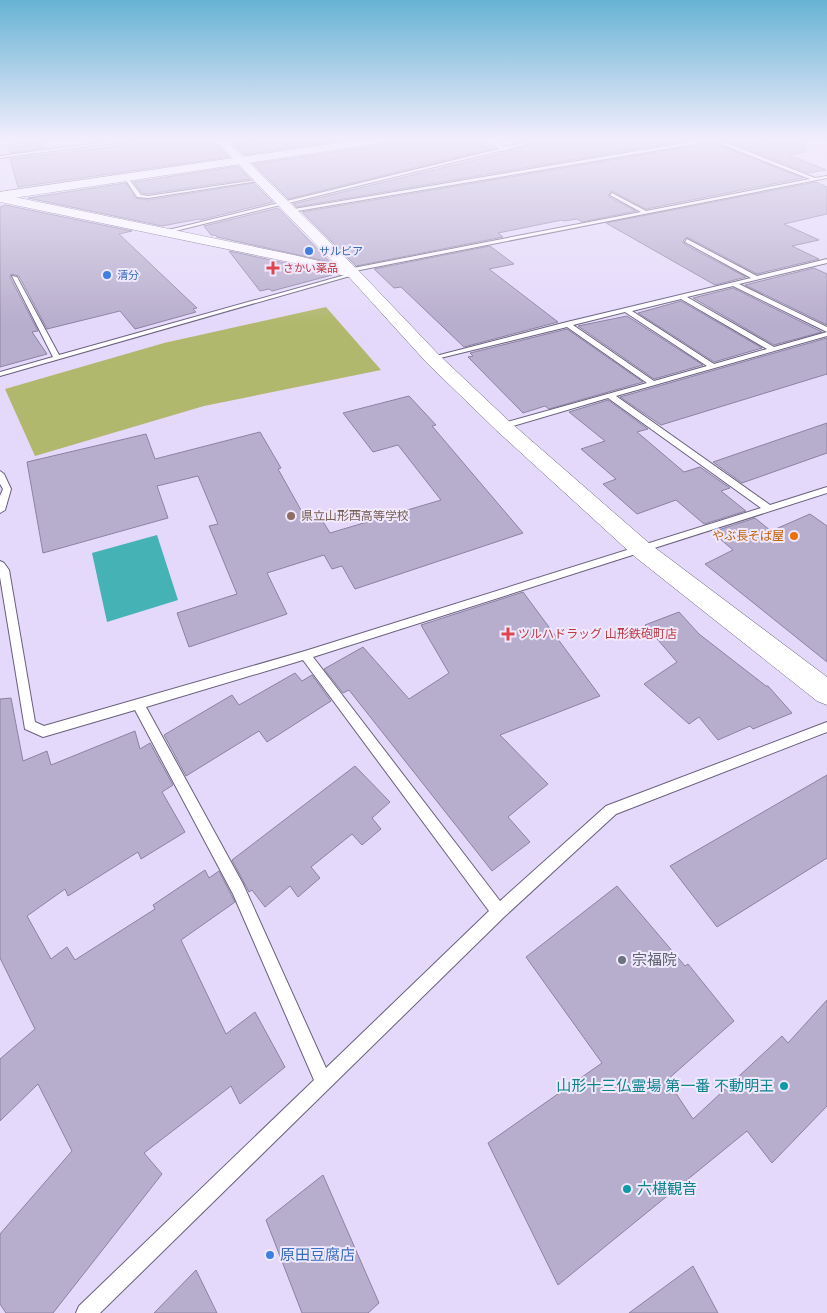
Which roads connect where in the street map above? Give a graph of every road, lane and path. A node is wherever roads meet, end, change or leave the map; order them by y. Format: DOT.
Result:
graph roads {
  1 [pos="19,201"];
  2 [pos="39,201"];
  3 [pos="282,201"];
  4 [pos="305,201"];
  5 [pos="318,201"];
  6 [pos="625,201"];
  7 [pos="700,201"];
  8 [pos="287,206"];
  9 [pos="49,208"];
  10 [pos="645,212"];
  11 [pos="164,232"];
  12 [pos="687,241"];
  13 [pos="827,262"];
  14 [pos="352,272"];
  15 [pos="14,277"];
  16 [pos="757,279"];
  17 [pos="734,284"];
  18 [pos="682,297"];
  19 [pos="626,310"];
  20 [pos="567,324"];
  21 [pos="827,330"];
  22 [pos="827,334"];
  23 [pos="773,350"];
  24 [pos="57,358"];
  25 [pos="432,358"];
  26 [pos="712,366"];
  27 [pos="0,374"];
  28 [pos="652,383"];
  29 [pos="610,396"];
  30 [pos="503,426"];
  31 [pos="0,474"];
  32 [pos="827,490"];
  33 [pos="0,510"];
  34 [pos="769,510"];
  35 [pos="642,550"];
  36 [pos="0,565"];
  37 [pos="305,655"];
  38 [pos="827,693"];
  39 [pos="138,705"];
  40 [pos="827,727"];
  41 [pos="499,912"];
  42 [pos="323,1081"];
  43 [pos="86,1313"];
  1 -- 9 [label="main road"];
  2 -- 9 [label="main road"];
  3 -- 8 [label="main road"];
  4 -- 8 [label="lane"];
  5 -- 8 [label="lane"];
  6 -- 10 [label="lane"];
  7 -- 10 [label="lane"];
  8 -- 11 [label="lane"];
  8 -- 14 [label="main road"];
  9 -- 11 [label="main road"];
  10 -- 14 [label="lane"];
  11 -- 14 [label="main road"];
  12 -- 16 [label="lane"];
  13 -- 16 [label="lane"];
  14 -- 24 [label="lane"];
  14 -- 25 [label="main road"];
  15 -- 24 [label="lane"];
  16 -- 17 [label="lane"];
  17 -- 18 [label="lane"];
  17 -- 21 [label="lane"];
  18 -- 19 [label="lane"];
  18 -- 23 [label="lane"];
  19 -- 20 [label="lane"];
  19 -- 26 [label="lane"];
  20 -- 25 [label="lane"];
  20 -- 28 [label="lane"];
  22 -- 23 [label="lane"];
  23 -- 26 [label="lane"];
  24 -- 27 [label="lane"];
  25 -- 30 [label="main road"];
  26 -- 28 [label="lane"];
  28 -- 29 [label="lane"];
  29 -- 30 [label="lane"];
  29 -- 34 [label="lane"];
  30 -- 35 [label="main road"];
  31 -- 33 [label="lane"];
  32 -- 34 [label="lane"];
  34 -- 35 [label="lane"];
  35 -- 37 [label="lane"];
  35 -- 38 [label="main road"];
  36 -- 39 [label="lane"];
  37 -- 39 [label="lane"];
  37 -- 41 [label="lane"];
  39 -- 42 [label="lane"];
  40 -- 41 [label="lane"];
  41 -- 42 [label="lane"];
  42 -- 43 [label="lane"];
}
